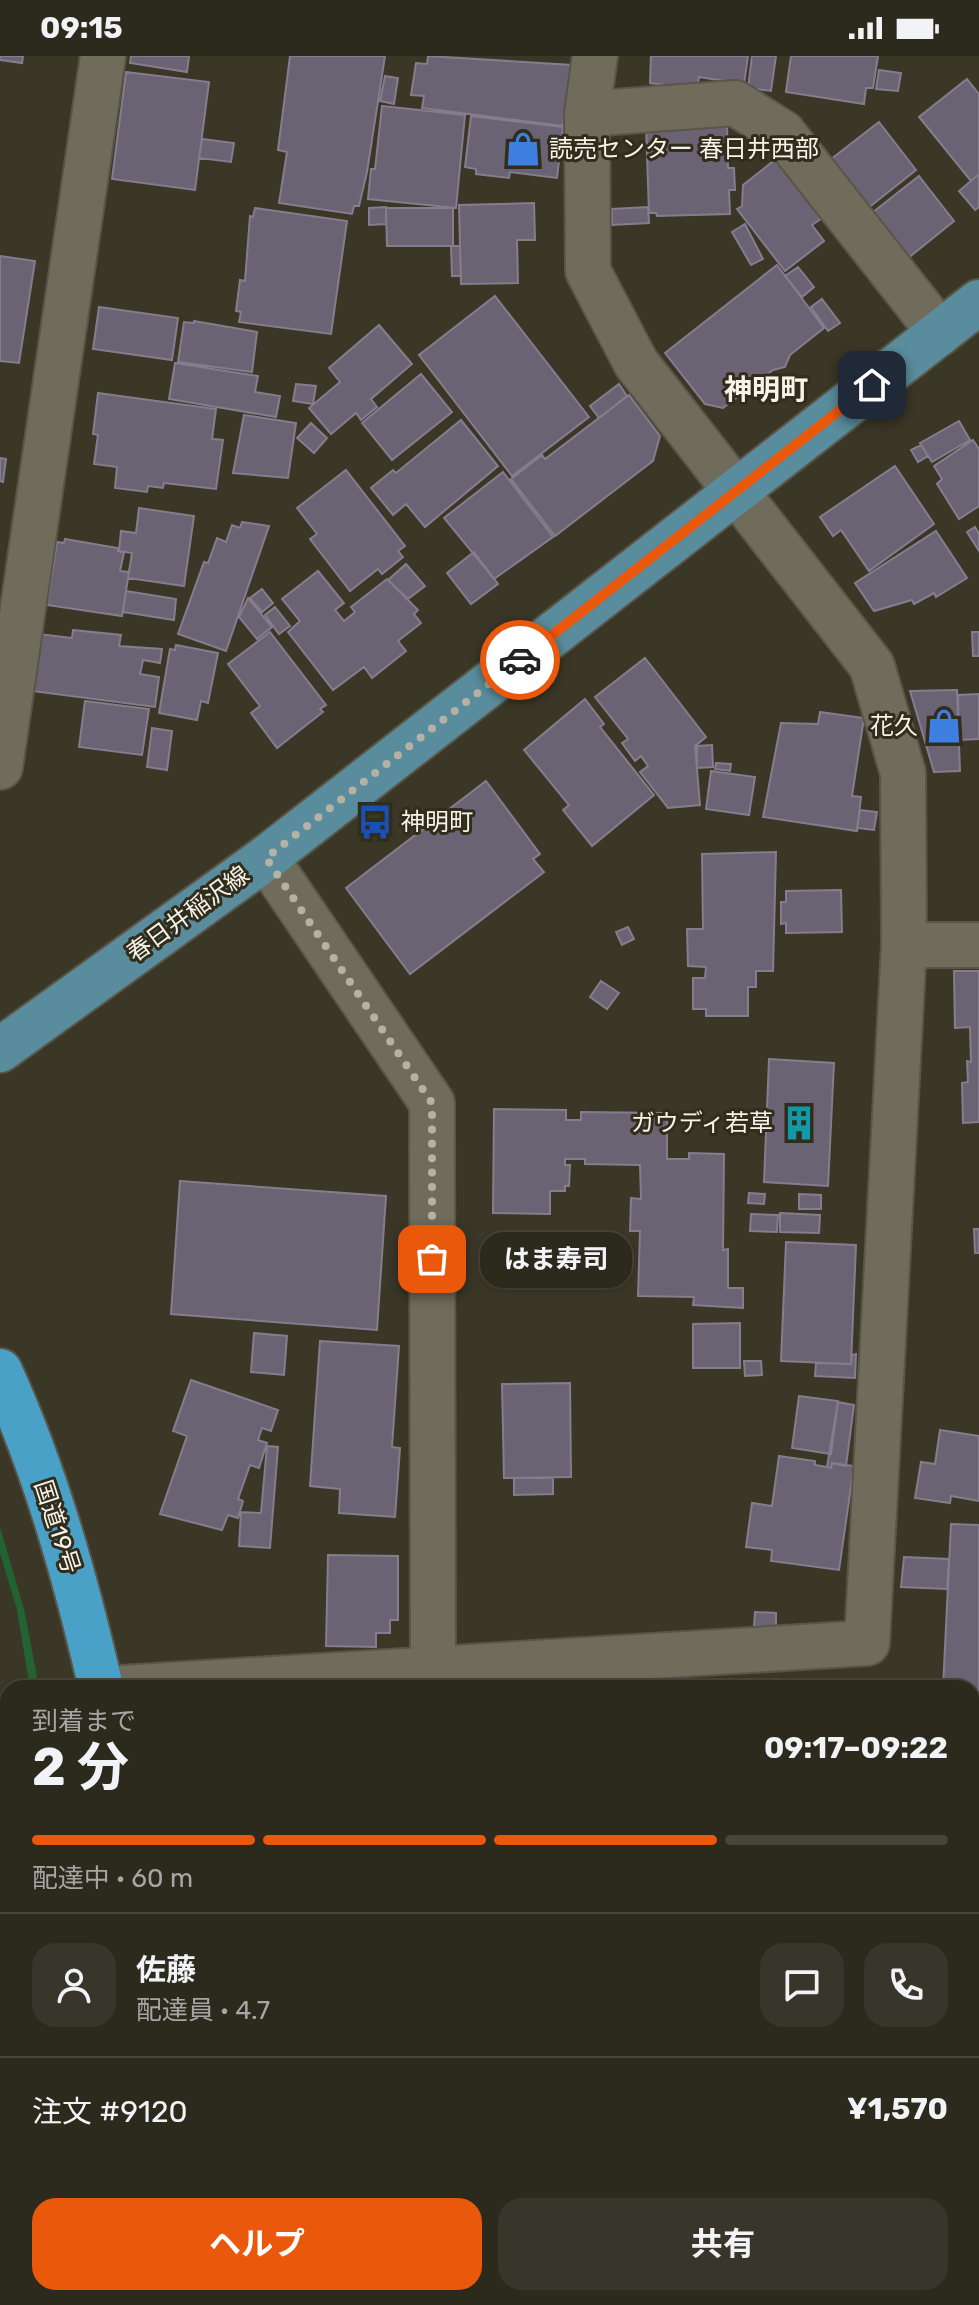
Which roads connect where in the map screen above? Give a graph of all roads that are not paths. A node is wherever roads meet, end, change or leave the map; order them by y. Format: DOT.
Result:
graph roads {
  1 [pos="103,56"];
  2 [pos="595,56"];
  3 [pos="587,114"];
  4 [pos="979,302"];
  5 [pos="940,333"];
  6 [pos="737,491"];
  7 [pos="0,767"];
  8 [pos="266,858"];
  9 [pos="904,945"];
  10 [pos="979,945"];
  11 [pos="0,1050"];
  12 [pos="0,1371"];
  13 [pos="433,1677"];
  14 [pos="99,1680"];
  15 [pos="348,1680"];
  1 -- 7 [label="street"];
  2 -- 3 [label="street"];
  3 -- 5 [label="street"];
  3 -- 6 [label="street"];
  4 -- 5 [label="main road, 春日井稲沢線"];
  5 -- 6 [label="main road, 春日井稲沢線"];
  6 -- 8 [label="main road, 春日井稲沢線"];
  6 -- 9 [label="street"];
  8 -- 11 [label="main road, 春日井稲沢線"];
  8 -- 13 [label="street"];
  9 -- 10 [label="street"];
  9 -- 13 [label="street"];
  12 -- 14 [label="highway, 国道19号"];
  13 -- 15 [label="street"];
}
